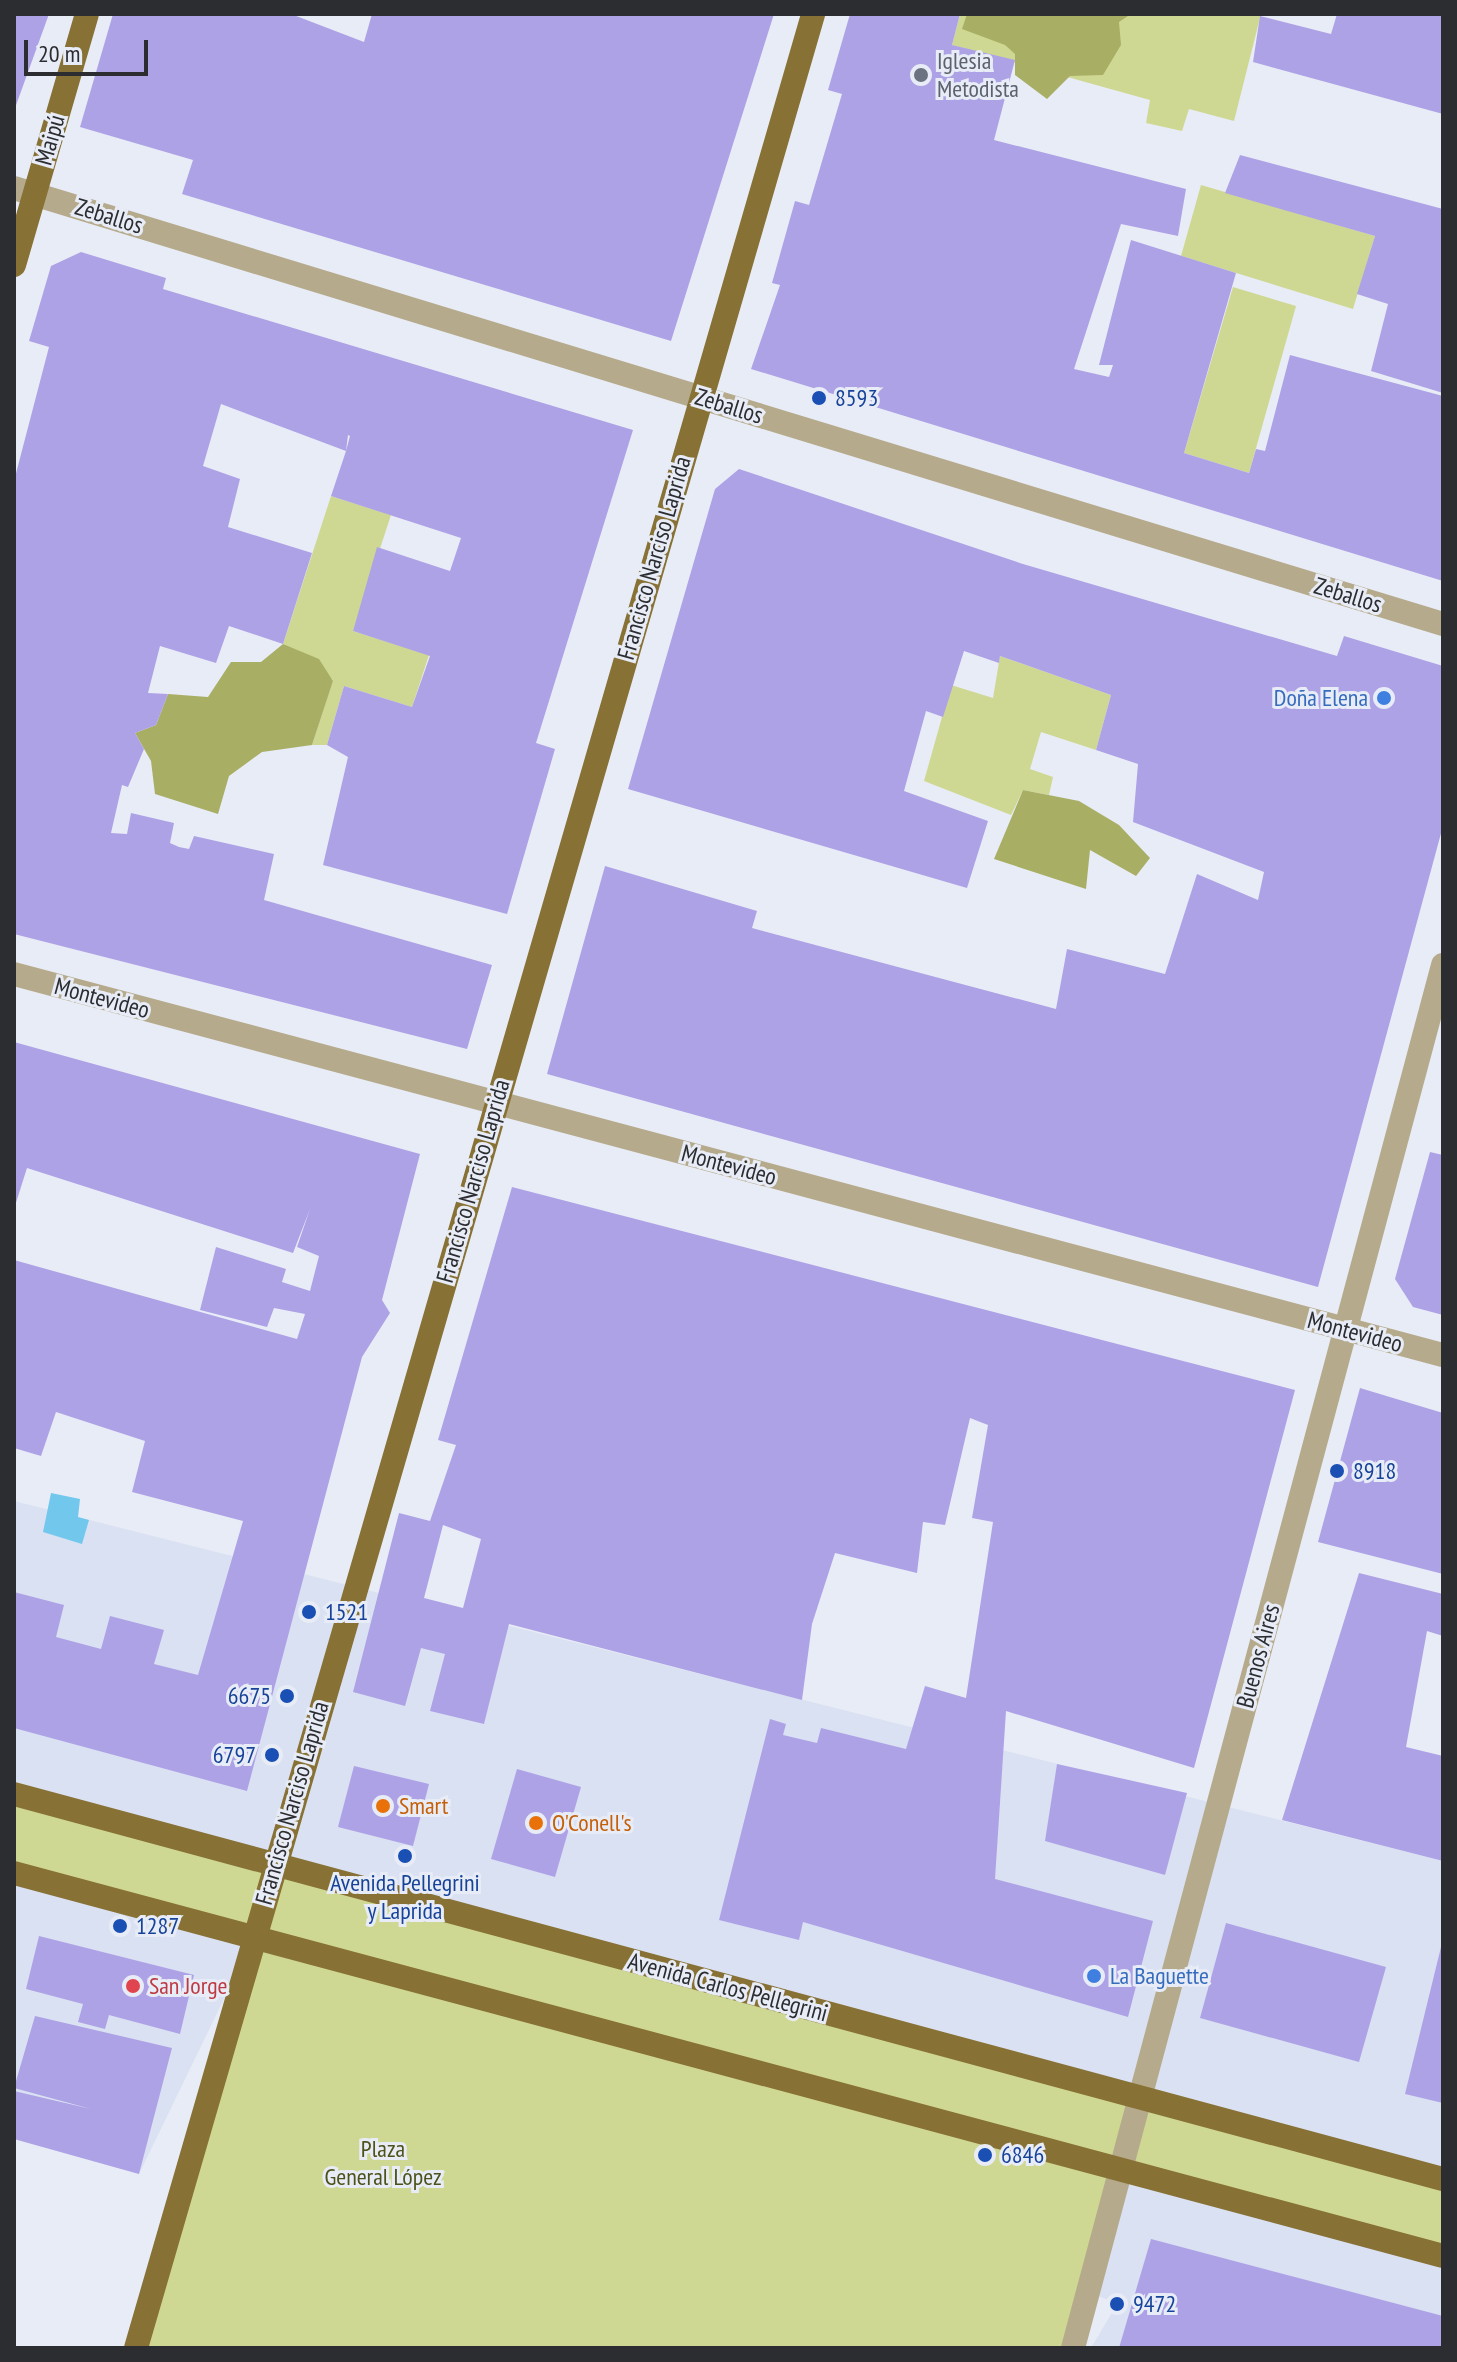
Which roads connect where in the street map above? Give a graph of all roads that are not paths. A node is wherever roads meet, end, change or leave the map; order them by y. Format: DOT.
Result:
graph roads {
  1 [pos="87,14"];
  2 [pos="813,14"];
  3 [pos="24,191"];
  4 [pos="14,265"];
  5 [pos="701,397"];
  6 [pos="1443,624"];
  7 [pos="1443,965"];
  8 [pos="14,974"];
  9 [pos="495,1103"];
  10 [pos="1345,1329"];
  11 [pos="1443,1355"];
  12 [pos="14,1794"];
  13 [pos="275,1864"];
  14 [pos="14,1873"];
  15 [pos="254,1937"];
  16 [pos="1140,2098"];
  17 [pos="1121,2169"];
  18 [pos="1443,2179"];
  19 [pos="1443,2256"];
  20 [pos="136,2348"];
  21 [pos="1073,2348"];
  1 -- 3 [label="main road, Maipú"];
  2 -- 5 [label="main road, Francisco Narciso Laprida"];
  3 -- 4 [label="main road, Maipú"];
  3 -- 5 [label="street, Zeballos"];
  5 -- 6 [label="street, Zeballos"];
  5 -- 9 [label="main road, Francisco Narciso Laprida"];
  7 -- 10 [label="street, Buenos Aires"];
  8 -- 9 [label="street, Montevideo"];
  9 -- 10 [label="street, Montevideo"];
  9 -- 13 [label="main road, Francisco Narciso Laprida"];
  10 -- 11 [label="street, Montevideo"];
  10 -- 16 [label="street, Buenos Aires"];
  12 -- 13 [label="main road, Avenida Carlos Pellegrini"];
  13 -- 15 [label="main road, Francisco Narciso Laprida"];
  13 -- 16 [label="main road, Avenida Carlos Pellegrini"];
  14 -- 15 [label="main road"];
  15 -- 17 [label="main road"];
  15 -- 20 [label="main road, Francisco Narciso Laprida"];
  16 -- 17 [label="street, Buenos Aires"];
  16 -- 18 [label="main road, Avenida Carlos Pellegrini"];
  17 -- 19 [label="main road"];
  17 -- 21 [label="street, Buenos Aires"];
}
